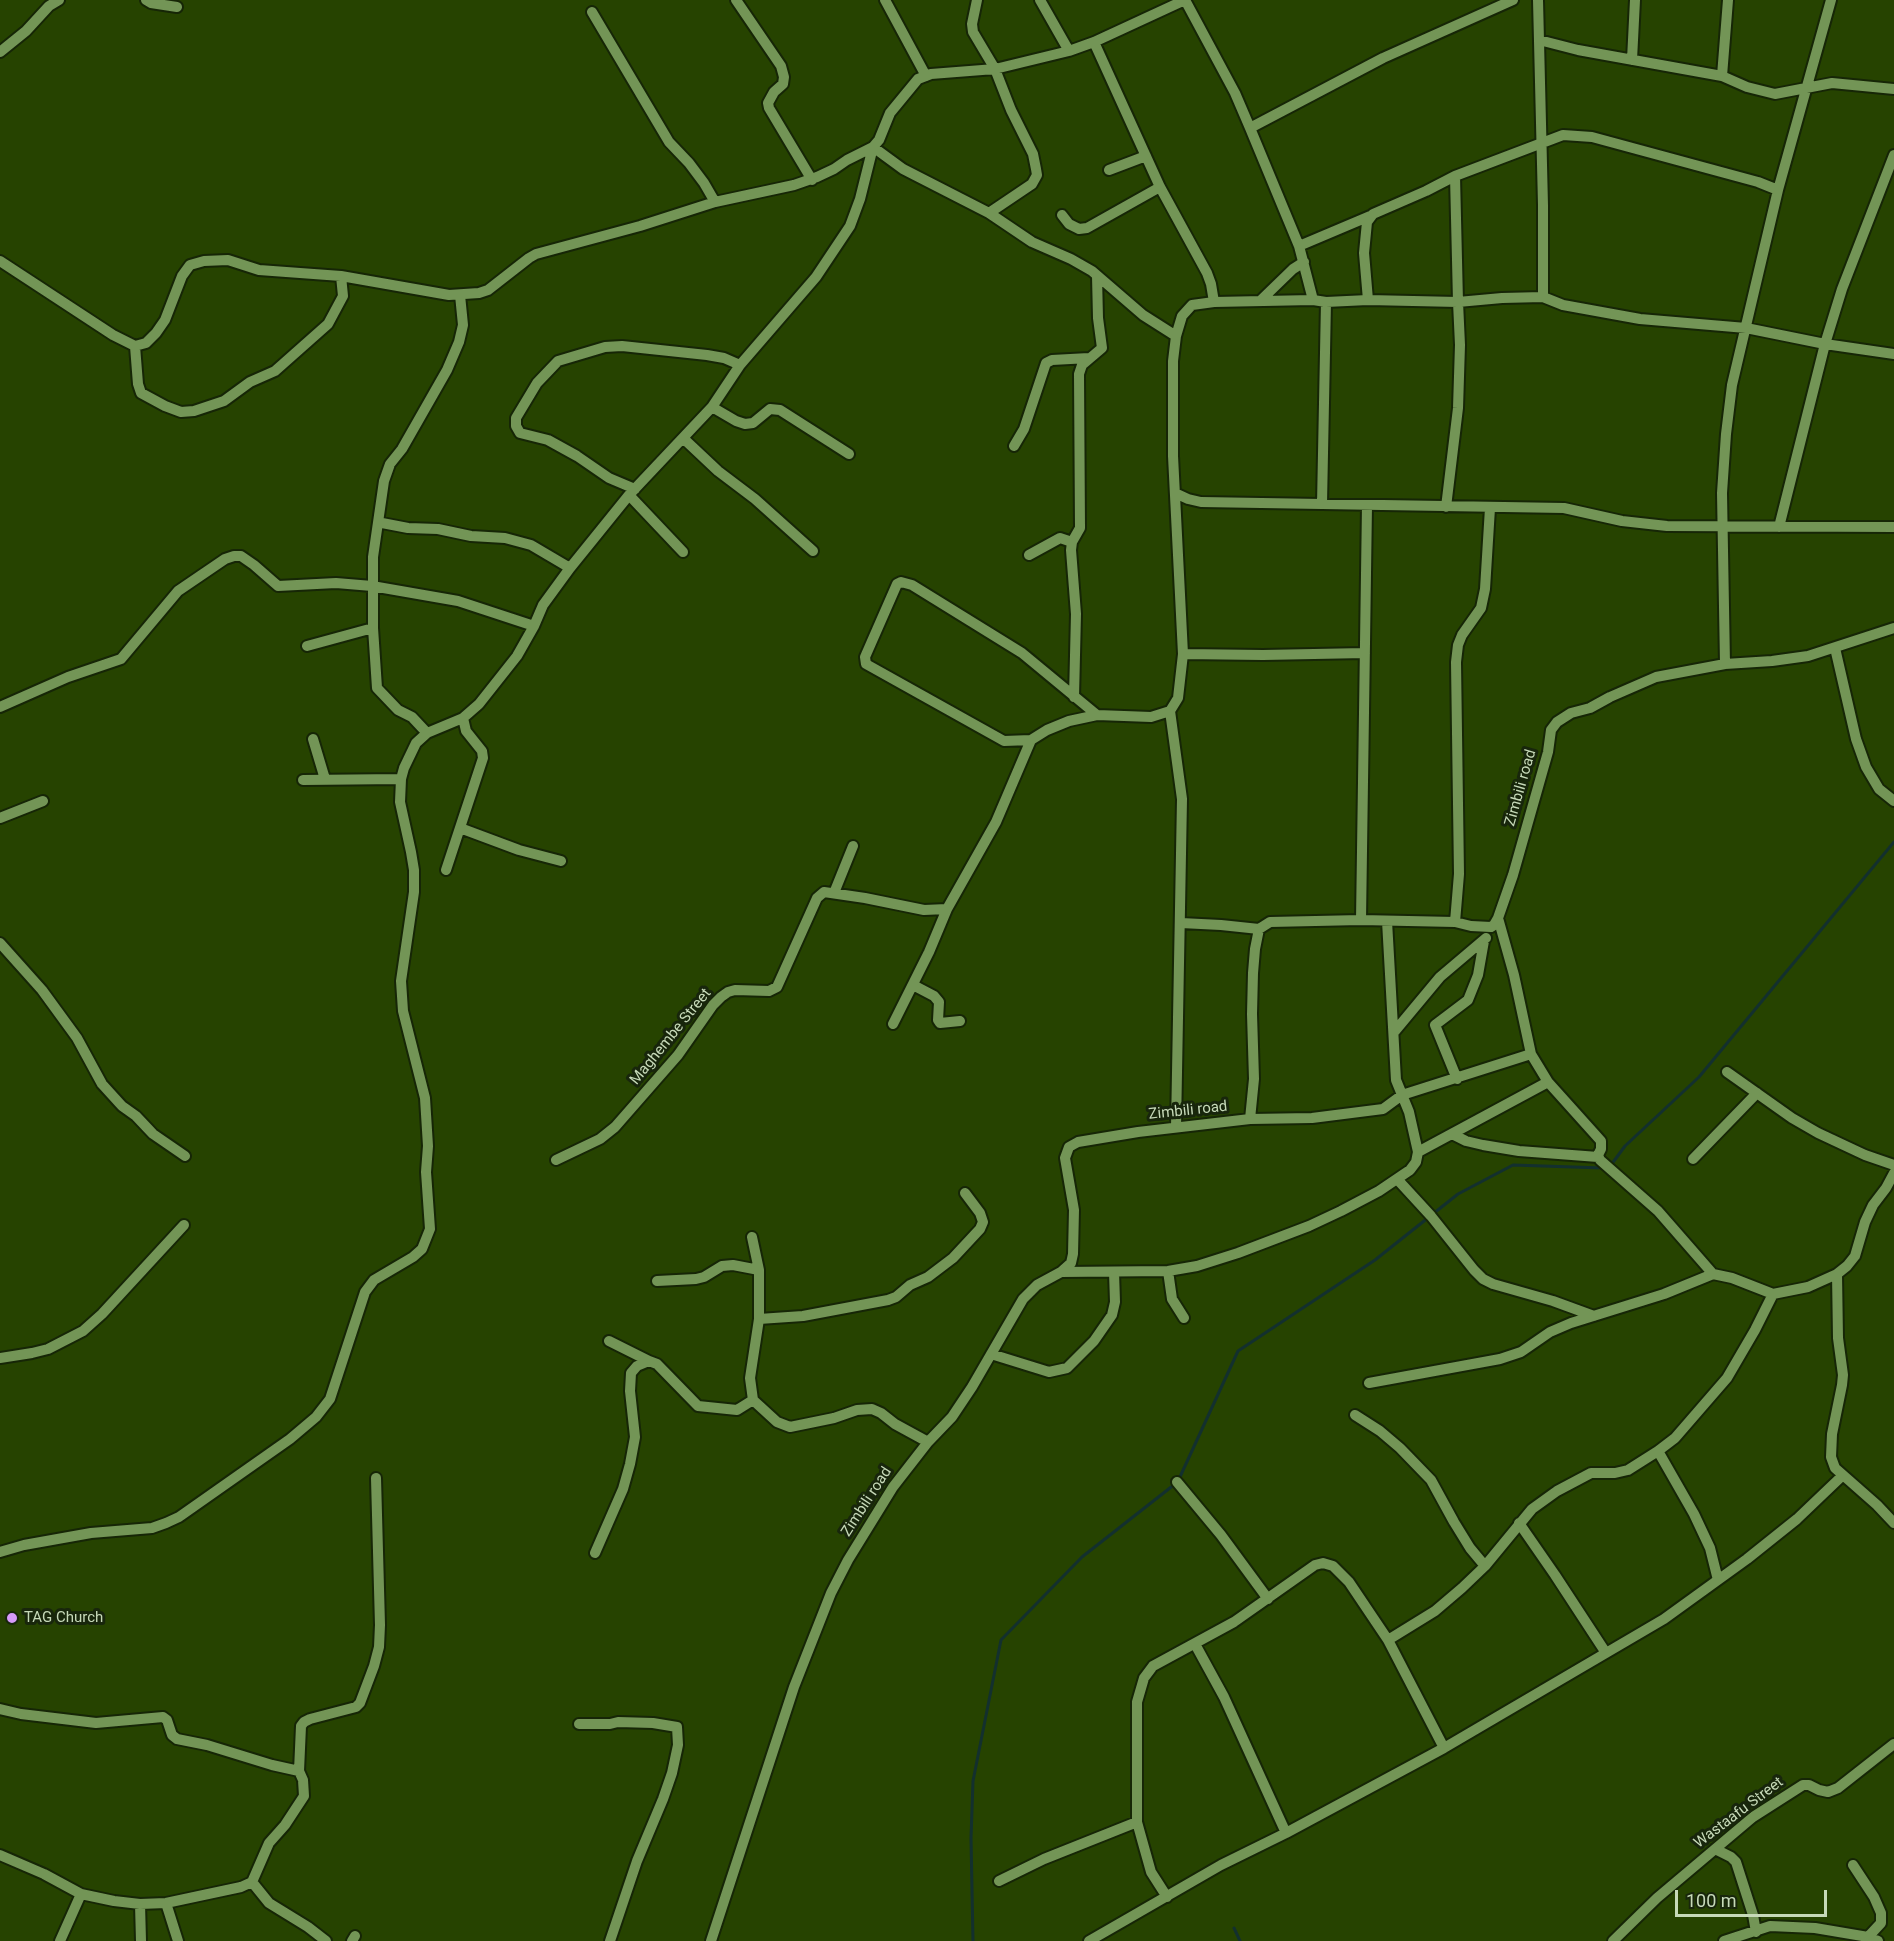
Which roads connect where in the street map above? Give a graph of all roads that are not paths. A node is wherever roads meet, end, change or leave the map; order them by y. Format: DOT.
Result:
graph roads {
  1 [pos="59,0"];
  2 [pos="147,0"];
  3 [pos="736,0"];
  4 [pos="885,0"];
  5 [pos="977,0"];
  6 [pos="1040,0"];
  7 [pos="1513,0"];
  8 [pos="1538,0"];
  9 [pos="1635,0"];
  10 [pos="1728,0"];
  11 [pos="1831,0"];
  12 [pos="177,7"];
  13 [pos="592,12"];
  14 [pos="1539,40"];
  15 [pos="1094,42"];
  16 [pos="1069,51"];
  17 [pos="0,52"];
  18 [pos="1632,60"];
  19 [pos="995,69"];
  20 [pos="926,76"];
  21 [pos="1722,76"];
  22 [pos="1807,88"];
  23 [pos="1894,89"];
  24 [pos="1250,128"];
  25 [pos="1542,143"];
  26 [pos="873,147"];
  27 [pos="1894,155"];
  28 [pos="1146,156"];
  29 [pos="1109,170"];
  30 [pos="1455,176"];
  31 [pos="812,180"];
  32 [pos="1160,187"];
  33 [pos="1778,190"];
  34 [pos="715,202"];
  35 [pos="989,213"];
  36 [pos="1062,214"];
  37 [pos="1371,216"];
  38 [pos="1299,246"];
  39 [pos="0,261"];
  40 [pos="1304,262"];
  41 [pos="341,276"];
  42 [pos="1097,276"];
  43 [pos="460,295"];
  44 [pos="1543,297"];
  45 [pos="1312,300"];
  46 [pos="1368,300"];
  47 [pos="1260,301"];
  48 [pos="1214,302"];
  49 [pos="1326,302"];
  50 [pos="1458,302"];
  51 [pos="1746,327"];
  52 [pos="1176,336"];
  53 [pos="1825,344"];
  54 [pos="135,346"];
  55 [pos="1894,354"];
  56 [pos="1089,358"];
  57 [pos="740,365"];
  58 [pos="712,407"];
  59 [pos="684,439"];
  60 [pos="1014,446"];
  61 [pos="849,454"];
  62 [pos="632,492"];
  63 [pos="1175,493"];
  64 [pos="1322,504"];
  65 [pos="1367,505"];
  66 [pos="1446,507"];
  67 [pos="1490,508"];
  68 [pos="382,523"];
  69 [pos="1722,526"];
  70 [pos="1779,527"];
  71 [pos="1894,527"];
  72 [pos="1072,542"];
  73 [pos="813,551"];
  74 [pos="683,552"];
  75 [pos="1029,555"];
  76 [pos="570,568"];
  77 [pos="372,586"];
  78 [pos="534,626"];
  79 [pos="373,628"];
  80 [pos="1894,628"];
  81 [pos="307,646"];
  82 [pos="1835,648"];
  83 [pos="1365,653"];
  84 [pos="1183,654"];
  85 [pos="1725,664"];
  86 [pos="1074,697"];
  87 [pos="0,707"];
  88 [pos="1170,711"];
  89 [pos="1097,715"];
  90 [pos="463,718"];
  91 [pos="427,733"];
  92 [pos="314,740"];
  93 [pos="1031,740"];
  94 [pos="325,779"];
  95 [pos="303,780"];
  96 [pos="401,780"];
  97 [pos="43,801"];
  98 [pos="1894,801"];
  99 [pos="0,818"];
  100 [pos="460,828"];
  101 [pos="853,846"];
  102 [pos="561,861"];
  103 [pos="446,870"];
  104 [pos="834,893"];
  105 [pos="947,909"];
  106 [pos="1498,918"];
  107 [pos="1361,920"];
  108 [pos="1387,921"];
  109 [pos="1455,922"];
  110 [pos="1180,923"];
  111 [pos="1491,927"];
  112 [pos="1259,929"];
  113 [pos="1484,941"];
  114 [pos="0,943"];
  115 [pos="913,985"];
  116 [pos="960,1021"];
  117 [pos="893,1024"];
  118 [pos="1395,1031"];
  119 [pos="1531,1054"];
  120 [pos="1727,1072"];
  121 [pos="1456,1079"];
  122 [pos="1548,1082"];
  123 [pos="1757,1093"];
  124 [pos="1402,1095"];
  125 [pos="1250,1119"];
  126 [pos="1176,1127"];
  127 [pos="1452,1134"];
  128 [pos="1418,1152"];
  129 [pos="185,1156"];
  130 [pos="1598,1157"];
  131 [pos="1693,1159"];
  132 [pos="556,1160"];
  133 [pos="1894,1165"];
  134 [pos="1894,1173"];
  135 [pos="1397,1179"];
  136 [pos="965,1193"];
  137 [pos="184,1225"];
  138 [pos="752,1237"];
  139 [pos="759,1270"];
  140 [pos="1168,1271"];
  141 [pos="1061,1272"];
  142 [pos="1114,1272"];
  143 [pos="1713,1274"];
  144 [pos="1837,1274"];
  145 [pos="657,1281"];
  146 [pos="1773,1294"];
  147 [pos="1594,1316"];
  148 [pos="1184,1318"];
  149 [pos="759,1319"];
  150 [pos="609,1341"];
  151 [pos="991,1354"];
  152 [pos="0,1358"];
  153 [pos="649,1361"];
  154 [pos="1369,1383"];
  155 [pos="753,1401"];
  156 [pos="1355,1415"];
  157 [pos="928,1442"];
  158 [pos="1658,1451"];
  159 [pos="1842,1476"];
  160 [pos="376,1478"];
  161 [pos="1178,1482"];
  162 [pos="1519,1523"];
  163 [pos="1894,1523"];
  164 [pos="0,1552"];
  165 [pos="595,1553"];
  166 [pos="1485,1566"];
  167 [pos="1718,1580"];
  168 [pos="1268,1599"];
  169 [pos="1388,1640"];
  170 [pos="1195,1644"];
  171 [pos="1606,1653"];
  172 [pos="0,1709"];
  173 [pos="579,1724"];
  174 [pos="1894,1744"];
  175 [pos="1444,1748"];
  176 [pos="300,1771"];
  177 [pos="1137,1822"];
  178 [pos="1286,1833"];
  179 [pos="1715,1849"];
  180 [pos="0,1855"];
  181 [pos="1852,1865"];
  182 [pos="999,1881"];
  183 [pos="252,1882"];
  184 [pos="81,1894"];
  185 [pos="1167,1897"];
  186 [pos="166,1903"];
  187 [pos="140,1904"];
  188 [pos="1756,1932"];
  189 [pos="1873,1939"];
  190 [pos="60,1941"];
  191 [pos="141,1941"];
  192 [pos="178,1941"];
  193 [pos="326,1941"];
  194 [pos="610,1941"];
  195 [pos="711,1941"];
  196 [pos="1089,1941"];
  197 [pos="1613,1941"];
  198 [pos="1724,1941"];
  1 -- 17 [label="street"];
  2 -- 12 [label="street"];
  3 -- 31 [label="street"];
  4 -- 20 [label="street"];
  5 -- 19 [label="street"];
  6 -- 16 [label="street"];
  7 -- 24 [label="street"];
  8 -- 14 [label="street"];
  9 -- 18 [label="street"];
  10 -- 21 [label="street"];
  11 -- 22 [label="street"];
  13 -- 34 [label="street"];
  14 -- 18 [label="street"];
  14 -- 25 [label="street"];
  15 -- 16 [label="street"];
  15 -- 24 [label="street"];
  15 -- 28 [label="street"];
  16 -- 19 [label="street"];
  18 -- 21 [label="street"];
  19 -- 20 [label="street"];
  19 -- 35 [label="street"];
  20 -- 26 [label="street"];
  21 -- 22 [label="street"];
  22 -- 23 [label="street"];
  22 -- 33 [label="street"];
  24 -- 38 [label="street"];
  25 -- 30 [label="street"];
  25 -- 33 [label="street"];
  25 -- 44 [label="street"];
  26 -- 31 [label="street"];
  26 -- 35 [label="street"];
  26 -- 57 [label="street"];
  27 -- 53 [label="street"];
  28 -- 29 [label="street"];
  28 -- 32 [label="street"];
  30 -- 37 [label="street"];
  30 -- 50 [label="street"];
  31 -- 34 [label="street"];
  32 -- 36 [label="street"];
  32 -- 48 [label="street"];
  33 -- 51 [label="street"];
  34 -- 43 [label="street"];
  35 -- 42 [label="street"];
  37 -- 38 [label="street"];
  37 -- 46 [label="street"];
  38 -- 40 [label="street"];
  39 -- 54 [label="street"];
  40 -- 45 [label="street"];
  40 -- 47 [label="street"];
  41 -- 43 [label="street"];
  41 -- 54 [label="street"];
  41 -- 54 [label="street"];
  42 -- 52 [label="street"];
  42 -- 56 [label="street"];
  43 -- 77 [label="street"];
  44 -- 50 [label="street"];
  44 -- 51 [label="street"];
  45 -- 47 [label="street"];
  45 -- 49 [label="street"];
  46 -- 49 [label="street"];
  46 -- 50 [label="street"];
  47 -- 48 [label="street"];
  48 -- 52 [label="street"];
  49 -- 64 [label="street"];
  50 -- 66 [label="street"];
  51 -- 53 [label="street"];
  51 -- 69 [label="street"];
  52 -- 63 [label="street"];
  53 -- 55 [label="street"];
  53 -- 70 [label="street"];
  56 -- 60 [label="street"];
  56 -- 72 [label="street"];
  57 -- 58 [label="street"];
  57 -- 62 [label="street"];
  58 -- 59 [label="street"];
  58 -- 61 [label="street"];
  59 -- 62 [label="street"];
  59 -- 73 [label="street"];
  62 -- 74 [label="street"];
  62 -- 76 [label="street"];
  63 -- 64 [label="street"];
  63 -- 84 [label="street"];
  64 -- 65 [label="street"];
  65 -- 66 [label="street"];
  65 -- 83 [label="street"];
  66 -- 67 [label="street"];
  67 -- 69 [label="street"];
  67 -- 109 [label="street"];
  68 -- 76 [label="street"];
  69 -- 70 [label="street"];
  69 -- 85 [label="street"];
  70 -- 71 [label="street"];
  72 -- 75 [label="street"];
  72 -- 86 [label="street"];
  76 -- 78 [label="street"];
  77 -- 78 [label="street"];
  77 -- 79 [label="street"];
  77 -- 87 [label="street"];
  78 -- 90 [label="street"];
  79 -- 81 [label="street"];
  79 -- 91 [label="street"];
  80 -- 82 [label="street, Zimbili road"];
  82 -- 85 [label="street, Zimbili road"];
  82 -- 98 [label="street"];
  83 -- 84 [label="street"];
  83 -- 107 [label="street"];
  84 -- 88 [label="street"];
  85 -- 106 [label="street, Zimbili road"];
  86 -- 89 [label="street"];
  86 -- 93 [label="street"];
  88 -- 89 [label="street"];
  88 -- 110 [label="street"];
  89 -- 93 [label="street"];
  90 -- 91 [label="street"];
  90 -- 100 [label="street"];
  91 -- 96 [label="street"];
  92 -- 94 [label="street"];
  93 -- 105 [label="street"];
  94 -- 95 [label="street"];
  94 -- 96 [label="street"];
  96 -- 164 [label="street"];
  97 -- 99 [label="street"];
  100 -- 102 [label="street"];
  100 -- 103 [label="street"];
  101 -- 104 [label="street"];
  104 -- 105 [label="street"];
  104 -- 132 [label="street, Maghembe Street"];
  105 -- 115 [label="street"];
  106 -- 111 [label="street, Zimbili road"];
  106 -- 119 [label="street"];
  107 -- 108 [label="street"];
  107 -- 112 [label="street"];
  108 -- 109 [label="street"];
  108 -- 118 [label="street"];
  109 -- 111 [label="street"];
  110 -- 112 [label="street"];
  110 -- 126 [label="street"];
  111 -- 113 [label="street, Zimbili road"];
  112 -- 125 [label="street, Zimbili road"];
  113 -- 118 [label="street"];
  113 -- 121 [label="street"];
  114 -- 129 [label="street"];
  115 -- 116 [label="street"];
  115 -- 117 [label="street"];
  118 -- 124 [label="street"];
  119 -- 121 [label="street"];
  119 -- 122 [label="street"];
  120 -- 123 [label="street"];
  121 -- 124 [label="street"];
  122 -- 127 [label="street"];
  122 -- 130 [label="street"];
  123 -- 131 [label="street"];
  123 -- 133 [label="street"];
  124 -- 125 [label="street"];
  124 -- 128 [label="street"];
  125 -- 126 [label="street, Zimbili road"];
  126 -- 141 [label="street, Zimbili road"];
  127 -- 128 [label="street"];
  127 -- 130 [label="street"];
  128 -- 135 [label="street"];
  130 -- 143 [label="street"];
  134 -- 144 [label="street"];
  135 -- 140 [label="street"];
  135 -- 147 [label="street"];
  136 -- 149 [label="street"];
  137 -- 152 [label="street"];
  138 -- 139 [label="street"];
  139 -- 145 [label="street"];
  139 -- 149 [label="street"];
  140 -- 142 [label="street"];
  140 -- 148 [label="street"];
  141 -- 142 [label="street"];
  141 -- 151 [label="street, Zimbili road"];
  142 -- 151 [label="street"];
  143 -- 146 [label="street"];
  143 -- 147 [label="street"];
  144 -- 146 [label="street"];
  144 -- 159 [label="street"];
  146 -- 158 [label="street"];
  147 -- 154 [label="street"];
  149 -- 155 [label="street"];
  150 -- 153 [label="street"];
  151 -- 157 [label="street, Zimbili road"];
  153 -- 155 [label="street"];
  153 -- 165 [label="street"];
  155 -- 157 [label="street"];
  156 -- 166 [label="street"];
  157 -- 195 [label="street, Zimbili road"];
  158 -- 162 [label="street"];
  158 -- 167 [label="street"];
  159 -- 163 [label="street"];
  159 -- 167 [label="street"];
  160 -- 176 [label="street"];
  161 -- 168 [label="street"];
  162 -- 166 [label="street"];
  162 -- 171 [label="street"];
  166 -- 169 [label="street"];
  167 -- 171 [label="street"];
  168 -- 169 [label="street"];
  168 -- 170 [label="street"];
  169 -- 175 [label="street"];
  170 -- 177 [label="street"];
  170 -- 178 [label="street"];
  171 -- 175 [label="street"];
  172 -- 176 [label="street"];
  173 -- 194 [label="street"];
  174 -- 179 [label="street, Wastaafu Street"];
  175 -- 178 [label="street"];
  176 -- 183 [label="street"];
  177 -- 182 [label="street"];
  177 -- 185 [label="street"];
  178 -- 185 [label="street"];
  179 -- 188 [label="street"];
  179 -- 197 [label="street, Wastaafu Street"];
  180 -- 184 [label="street"];
  181 -- 189 [label="street"];
  183 -- 186 [label="street"];
  183 -- 193 [label="street"];
  184 -- 187 [label="street"];
  184 -- 190 [label="street"];
  185 -- 196 [label="street"];
  186 -- 187 [label="street"];
  186 -- 192 [label="street"];
  187 -- 191 [label="street"];
  188 -- 189 [label="street"];
  188 -- 198 [label="street"];
}
